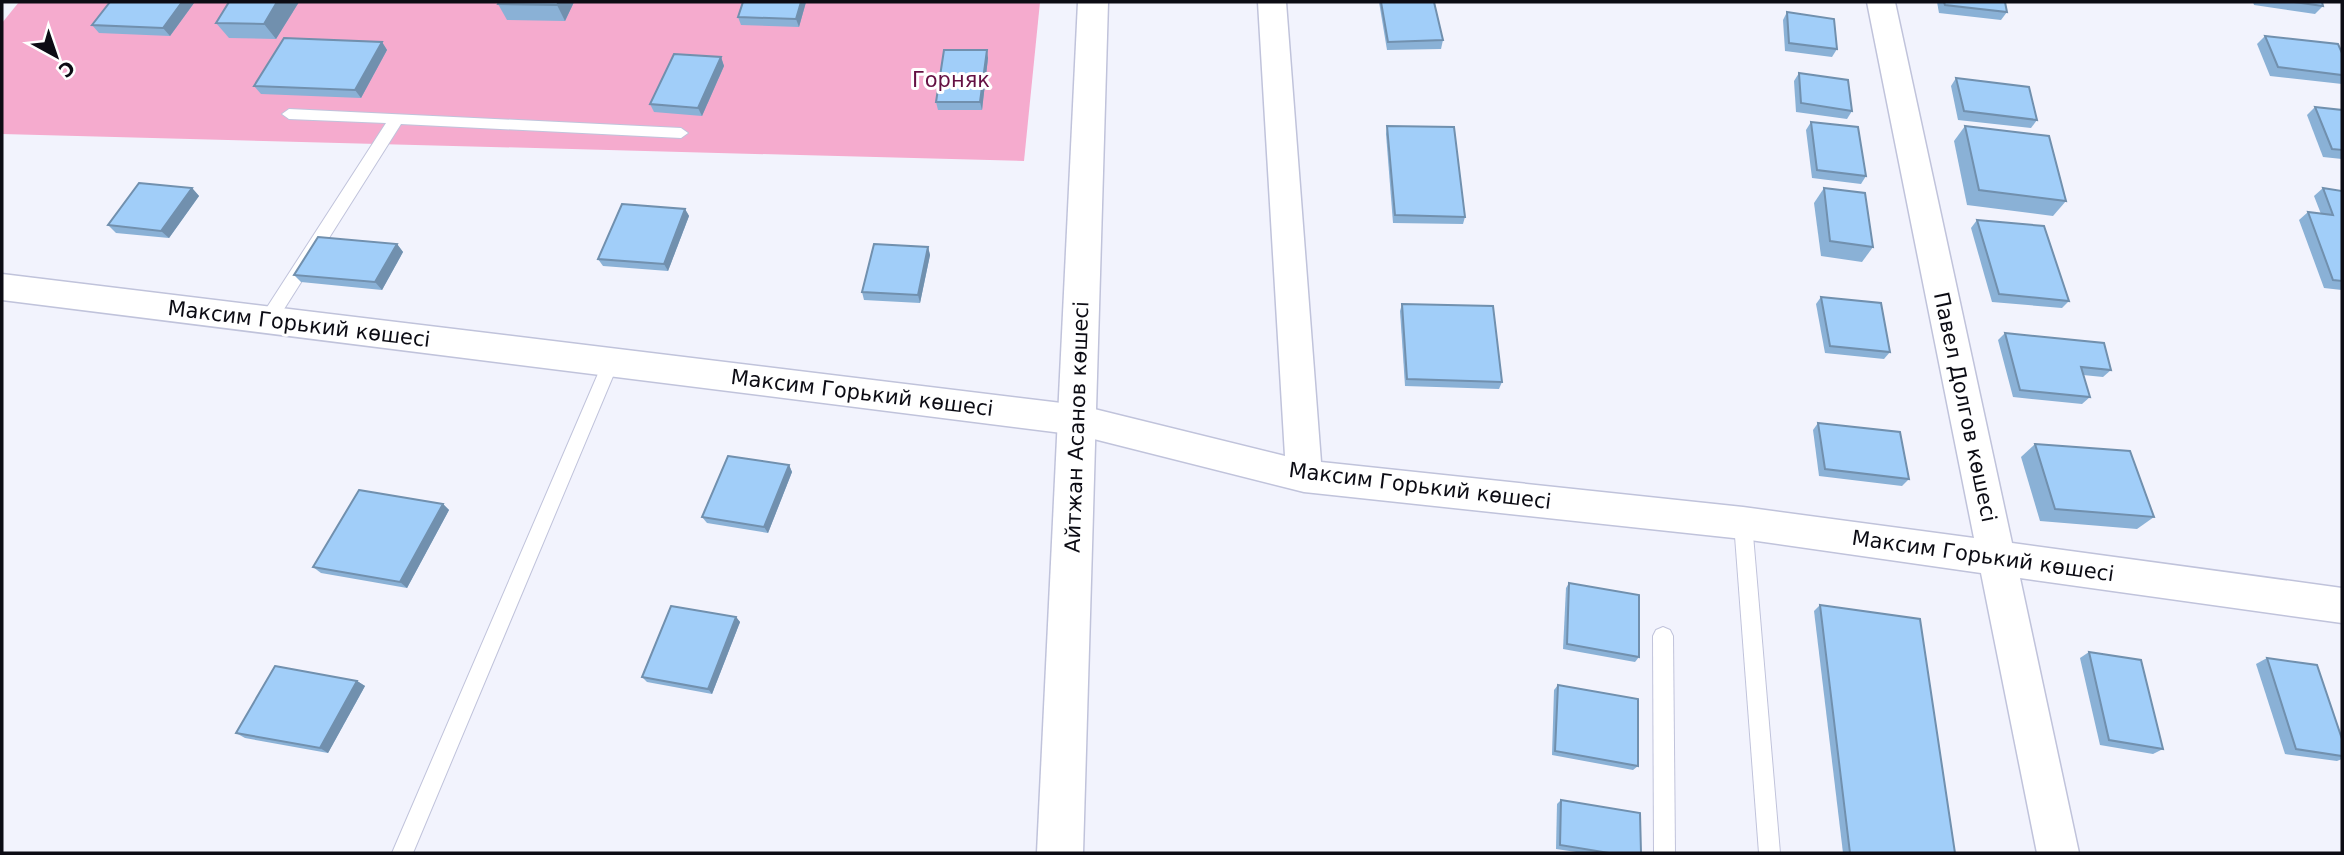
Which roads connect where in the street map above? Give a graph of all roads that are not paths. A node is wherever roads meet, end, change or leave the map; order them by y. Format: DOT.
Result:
graph roads {
  1 [pos="1093,2"];
  2 [pos="1272,2"];
  3 [pos="1881,2"];
  4 [pos="289,114"];
  5 [pos="397,118"];
  6 [pos="681,132"];
  7 [pos="2,288"];
  8 [pos="268,320"];
  9 [pos="611,362"];
  10 [pos="1078,420"];
  11 [pos="1304,476"];
  12 [pos="1744,523"];
  13 [pos="1997,558"];
  14 [pos="2342,606"];
  15 [pos="1663,636"];
  16 [pos="402,853"];
  17 [pos="1060,853"];
  18 [pos="1665,853"];
  19 [pos="1770,853"];
  20 [pos="2058,853"];
  1 -- 10 [label="street, Айтжан Асанов көшесі"];
  2 -- 11 [label="street"];
  3 -- 13 [label="street, Павел Долгов көшесі"];
  4 -- 5 [label="lane"];
  5 -- 6 [label="lane"];
  5 -- 8 [label="lane"];
  7 -- 8 [label="street, Максим Горький көшесі"];
  8 -- 9 [label="street, Максим Горький көшесі"];
  9 -- 10 [label="street, Максим Горький көшесі"];
  9 -- 16 [label="lane"];
  10 -- 11 [label="street, Максим Горький көшесі"];
  10 -- 17 [label="street, Айтжан Асанов көшесі"];
  11 -- 12 [label="street, Максим Горький көшесі"];
  12 -- 13 [label="street, Максим Горький көшесі"];
  12 -- 19 [label="lane"];
  13 -- 14 [label="street, Максим Горький көшесі"];
  13 -- 20 [label="street, Павел Долгов көшесі"];
  15 -- 18 [label="lane"];
}
